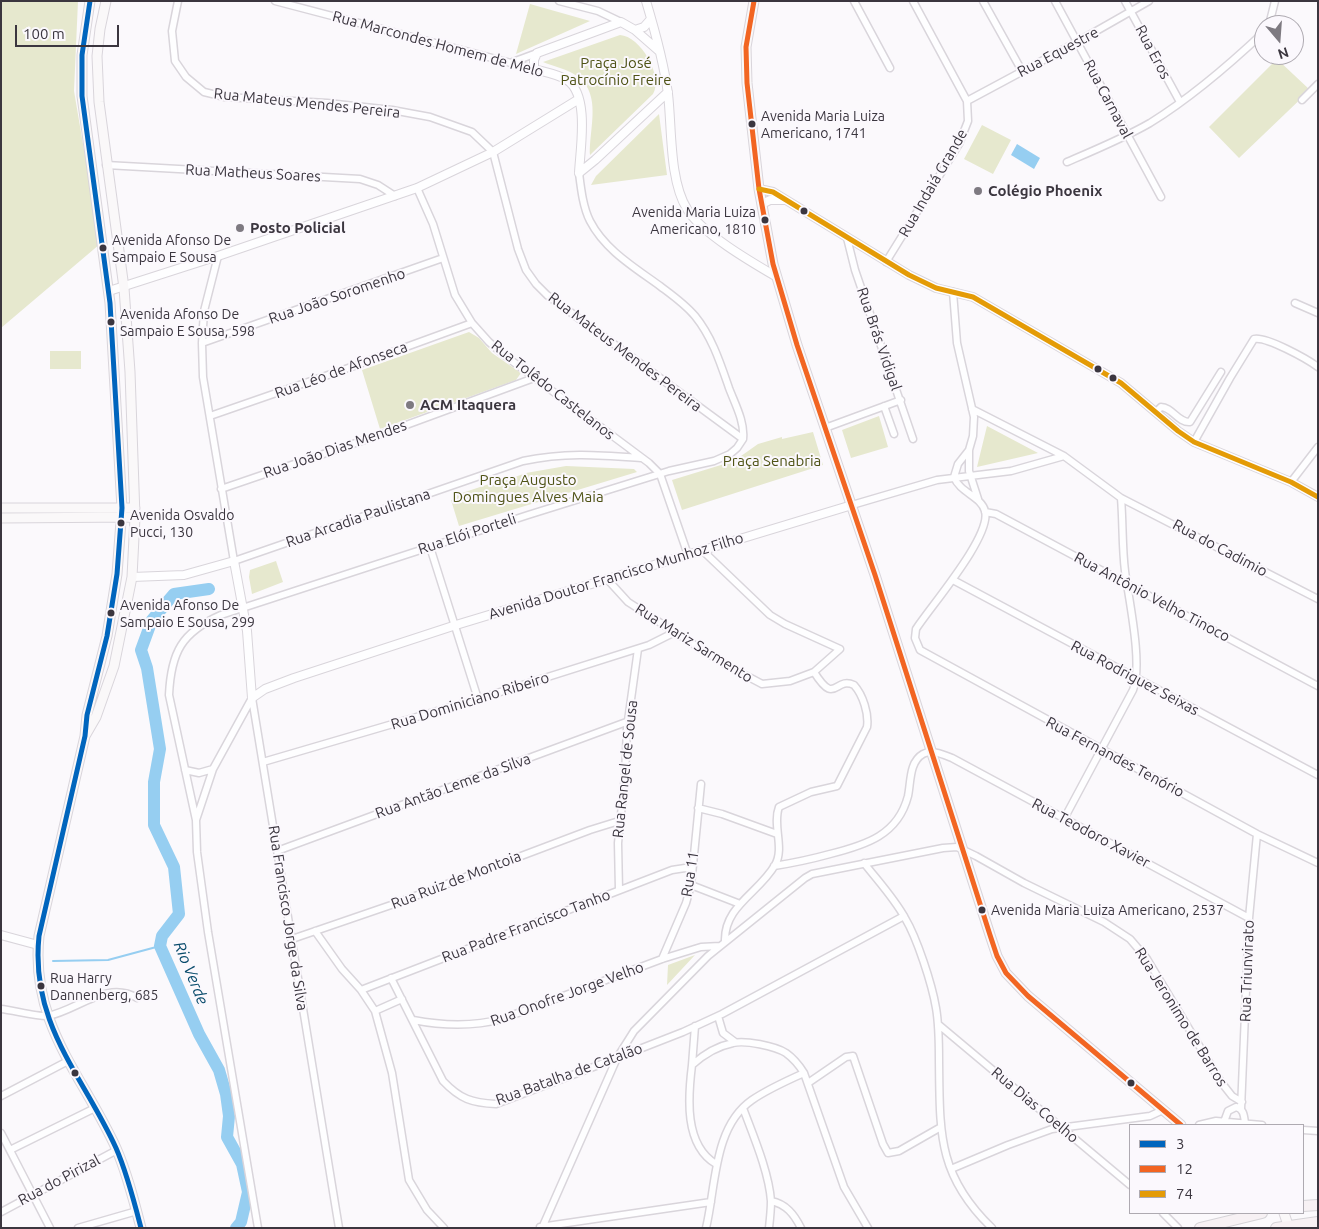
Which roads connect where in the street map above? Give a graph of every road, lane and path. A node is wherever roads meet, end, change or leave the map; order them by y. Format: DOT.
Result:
graph roads {
  1 [pos="90,1"];
  2 [pos="106,1"];
  3 [pos="178,1"];
  4 [pos="275,1"];
  5 [pos="559,1"];
  6 [pos="646,1"];
  7 [pos="754,1"];
  8 [pos="854,1"];
  9 [pos="913,1"];
  10 [pos="984,1"];
  11 [pos="1055,1"];
  12 [pos="1125,1"];
  13 [pos="1149,1"];
  14 [pos="1275,1"];
  15 [pos="1131,12"];
  16 [pos="1272,15"];
  17 [pos="651,19"];
  18 [pos="621,22"];
  19 [pos="635,30"];
  20 [pos="1077,42"];
  21 [pos="1254,42"];
  22 [pos="659,51"];
  23 [pos="537,53"];
  24 [pos="510,63"];
  25 [pos="890,68"];
  26 [pos="534,69"];
  27 [pos="1022,71"];
  28 [pos="1318,84"];
  29 [pos="668,92"];
  30 [pos="579,99"];
  31 [pos="1302,100"];
  32 [pos="967,101"];
  33 [pos="1180,102"];
  34 [pos="1127,135"];
  35 [pos="492,152"];
  36 [pos="1067,162"];
  37 [pos="106,165"];
  38 [pos="579,173"];
  39 [pos="417,188"];
  40 [pos="759,189"];
  41 [pos="395,196"];
  42 [pos="1161,197"];
  43 [pos="785,200"];
  44 [pos="762,204"];
  45 [pos="847,238"];
  46 [pos="218,256"];
  47 [pos="443,258"];
  48 [pos="886,262"];
  49 [pos="773,264"];
  50 [pos="760,266"];
  51 [pos="777,277"];
  52 [pos="124,288"];
  53 [pos="109,292"];
  54 [pos="953,292"];
  55 [pos="1295,303"];
  56 [pos="1318,313"];
  57 [pos="472,323"];
  58 [pos="202,343"];
  59 [pos="1317,364"];
  60 [pos="1221,372"];
  61 [pos="534,378"];
  62 [pos="900,400"];
  63 [pos="884,406"];
  64 [pos="972,409"];
  65 [pos="1156,412"];
  66 [pos="210,416"];
  67 [pos="826,428"];
  68 [pos="894,434"];
  69 [pos="913,438"];
  70 [pos="743,439"];
  71 [pos="1194,442"];
  72 [pos="1318,447"];
  73 [pos="969,450"];
  74 [pos="1064,456"];
  75 [pos="641,458"];
  76 [pos="660,474"];
  77 [pos="954,477"];
  78 [pos="970,477"];
  79 [pos="1291,482"];
  80 [pos="221,489"];
  81 [pos="1318,497"];
  82 [pos="1121,498"];
  83 [pos="978,501"];
  84 [pos="852,505"];
  85 [pos="1,508"];
  86 [pos="985,512"];
  87 [pos="122,513"];
  88 [pos="135,513"];
  89 [pos="1,518"];
  90 [pos="430,546"];
  91 [pos="702,550"];
  92 [pos="688,555"];
  93 [pos="234,561"];
  94 [pos="132,577"];
  95 [pos="607,579"];
  96 [pos="952,580"];
  97 [pos="1128,584"];
  98 [pos="1318,599"];
  99 [pos="244,608"];
  100 [pos="456,626"];
  101 [pos="675,632"];
  102 [pos="638,649"];
  103 [pos="102,663"];
  104 [pos="114,666"];
  105 [pos="814,672"];
  106 [pos="1137,679"];
  107 [pos="1318,686"];
  108 [pos="252,698"];
  109 [pos="478,699"];
  110 [pos="628,721"];
  111 [pos="84,736"];
  112 [pos="1102,751"];
  113 [pos="931,752"];
  114 [pos="263,762"];
  115 [pos="213,769"];
  116 [pos="185,770"];
  117 [pos="1318,776"];
  118 [pos="701,784"];
  119 [pos="698,808"];
  120 [pos="1064,819"];
  121 [pos="196,820"];
  122 [pos="619,820"];
  123 [pos="777,834"];
  124 [pos="1257,834"];
  125 [pos="961,850"];
  126 [pos="277,851"];
  127 [pos="864,863"];
  128 [pos="1318,863"];
  129 [pos="774,866"];
  130 [pos="692,869"];
  131 [pos="691,886"];
  132 [pos="619,890"];
  133 [pos="740,904"];
  134 [pos="904,916"];
  135 [pos="1249,918"];
  136 [pos="315,931"];
  137 [pos="1,935"];
  138 [pos="292,939"];
  139 [pos="722,943"];
  140 [pos="38,945"];
  141 [pos="662,959"];
  142 [pos="391,978"];
  143 [pos="361,990"];
  144 [pos="137,998"];
  145 [pos="402,999"];
  146 [pos="1,1008"];
  147 [pos="375,1011"];
  148 [pos="47,1016"];
  149 [pos="718,1016"];
  150 [pos="413,1020"];
  151 [pos="938,1025"];
  152 [pos="695,1026"];
  153 [pos="735,1042"];
  154 [pos="617,1058"];
  155 [pos="68,1061"];
  156 [pos="692,1065"];
  157 [pos="804,1073"];
  158 [pos="808,1083"];
  159 [pos="1,1096"];
  160 [pos="1242,1106"];
  161 [pos="95,1108"];
  162 [pos="743,1108"];
  163 [pos="1163,1110"];
  164 [pos="1224,1122"];
  165 [pos="1245,1123"];
  166 [pos="1180,1124"];
  167 [pos="1202,1124"];
  168 [pos="1254,1124"];
  169 [pos="1062,1127"];
  170 [pos="940,1128"];
  171 [pos="1304,1130"];
  172 [pos="1318,1131"];
  173 [pos="1,1133"];
  174 [pos="10,1150"];
  175 [pos="117,1150"];
  176 [pos="716,1164"];
  177 [pos="950,1168"];
  178 [pos="1129,1184"];
  179 [pos="32,1194"];
  180 [pos="771,1201"];
  181 [pos="711,1202"];
  182 [pos="1318,1205"];
  183 [pos="1304,1206"];
  184 [pos="137,1211"];
  185 [pos="1,1212"];
  186 [pos="1164,1214"];
  187 [pos="1258,1214"];
  188 [pos="1284,1214"];
  189 [pos="1318,1222"];
  190 [pos="1289,1226"];
  191 [pos="50,1228"];
  192 [pos="78,1228"];
  193 [pos="141,1228"];
  194 [pos="258,1228"];
  195 [pos="339,1228"];
  196 [pos="444,1228"];
  197 [pos="541,1228"];
  198 [pos="706,1228"];
  199 [pos="769,1228"];
  200 [pos="801,1228"];
  201 [pos="868,1228"];
  202 [pos="992,1228"];
  203 [pos="1178,1228"];
  204 [pos="1200,1228"];
  205 [pos="1276,1228"];
  1 -- 53 [label="main road"];
  2 -- 37 [label="main road"];
  3 -- 35 [label="street, Rua Mateus Mendes Pereira"];
  4 -- 24 [label="street, Rua Marcondes Homem de Melo"];
  5 -- 18 [label="street"];
  6 -- 17 [label="street"];
  7 -- 40 [label="main road"];
  8 -- 25 [label="street"];
  9 -- 32 [label="street"];
  10 -- 27 [label="street"];
  11 -- 20 [label="street, Rua Carnaval"];
  12 -- 15 [label="street, Rua Eros"];
  13 -- 15 [label="street, Rua Equestre"];
  14 -- 16 [label="street"];
  15 -- 20 [label="street, Rua Equestre"];
  15 -- 33 [label="street, Rua Eros"];
  17 -- 19 [label="street"];
  17 -- 22 [label="street"];
  18 -- 19 [label="street"];
  18 -- 23 [label="street"];
  19 -- 22 [label="street"];
  20 -- 27 [label="street, Rua Equestre"];
  20 -- 34 [label="street, Rua Carnaval"];
  21 -- 33 [label="street"];
  22 -- 29 [label="street"];
  23 -- 24 [label="street"];
  23 -- 26 [label="street"];
  24 -- 26 [label="street, Rua Marcondes Homem de Melo"];
  26 -- 30 [label="street, Rua Marcondes Homem de Melo"];
  27 -- 32 [label="street, Rua Equestre"];
  28 -- 31 [label="street"];
  29 -- 38 [label="street"];
  29 -- 50 [label="street"];
  30 -- 35 [label="street"];
  30 -- 38 [label="street, Rua Marcondes Homem de Melo"];
  32 -- 48 [label="street, Rua Indaiá Grande"];
  33 -- 34 [label="street"];
  34 -- 36 [label="street"];
  34 -- 42 [label="street, Rua Carnaval"];
  35 -- 39 [label="street"];
  35 -- 70 [label="street, Rua Mateus Mendes Pereira"];
  37 -- 41 [label="street, Rua Matheus Soares"];
  37 -- 52 [label="main road"];
  38 -- 70 [label="street, Rua Marcondes Homem de Melo"];
  39 -- 41 [label="street"];
  39 -- 47 [label="street, Rua Tolêdo Castelanos"];
  40 -- 43 [label="street"];
  40 -- 44 [label="main road"];
  41 -- 46 [label="street"];
  43 -- 44 [label="street"];
  43 -- 45 [label="street"];
  44 -- 49 [label="main road"];
  45 -- 48 [label="street"];
  45 -- 62 [label="street, Rua Brás Vidigal"];
  46 -- 52 [label="street"];
  46 -- 58 [label="street"];
  47 -- 57 [label="street, Rua Tolêdo Castelanos"];
  47 -- 58 [label="street, Rua João Soromenho"];
  48 -- 54 [label="street"];
  49 -- 50 [label="street"];
  49 -- 51 [label="main road"];
  50 -- 51 [label="street"];
  51 -- 67 [label="main road"];
  52 -- 53 [label="street"];
  52 -- 88 [label="main road"];
  53 -- 87 [label="main road"];
  54 -- 64 [label="street"];
  54 -- 65 [label="street"];
  55 -- 56 [label="street"];
  57 -- 61 [label="street, Rua Tolêdo Castelanos"];
  57 -- 66 [label="street, Rua Léo de Afonseca"];
  58 -- 66 [label="street"];
  59 -- 71 [label="street"];
  60 -- 65 [label="street"];
  61 -- 75 [label="street, Rua Tolêdo Castelanos"];
  61 -- 80 [label="street, Rua João Dias Mendes"];
  62 -- 63 [label="street"];
  62 -- 69 [label="street, Rua Brás Vidigal"];
  63 -- 67 [label="street"];
  63 -- 68 [label="street"];
  64 -- 73 [label="street"];
  64 -- 74 [label="street, Rua do Cadimio"];
  65 -- 71 [label="street"];
  66 -- 80 [label="street"];
  67 -- 84 [label="main road"];
  70 -- 76 [label="street, Rua Elói Porteli"];
  71 -- 79 [label="street"];
  72 -- 79 [label="street"];
  73 -- 77 [label="street"];
  73 -- 78 [label="street"];
  74 -- 78 [label="street, Avenida Doutor Francisco Munhoz Filho"];
  74 -- 82 [label="street, Rua do Cadimio"];
  75 -- 76 [label="street, Rua Tolêdo Castelanos"];
  75 -- 93 [label="street, Rua Arcadia Paulistana"];
  76 -- 90 [label="street, Rua Elói Porteli"];
  76 -- 92 [label="street"];
  77 -- 78 [label="street, Avenida Doutor Francisco Munhoz Filho"];
  77 -- 83 [label="street"];
  77 -- 84 [label="street, Avenida Doutor Francisco Munhoz Filho"];
  78 -- 83 [label="street"];
  79 -- 81 [label="street"];
  80 -- 93 [label="street"];
  82 -- 97 [label="street"];
  82 -- 98 [label="street, Rua do Cadimio"];
  83 -- 86 [label="street"];
  84 -- 91 [label="street, Avenida Doutor Francisco Munhoz Filho"];
  84 -- 113 [label="main road"];
  85 -- 87 [label="main road"];
  86 -- 96 [label="street"];
  86 -- 97 [label="street, Rua Antônio Velho Tinoco"];
  87 -- 88 [label="main road"];
  87 -- 89 [label="main road"];
  87 -- 103 [label="main road"];
  88 -- 94 [label="main road"];
  90 -- 99 [label="street, Rua Elói Porteli"];
  90 -- 100 [label="street"];
  91 -- 92 [label="street, Avenida Doutor Francisco Munhoz Filho"];
  91 -- 105 [label="street, Rua Mariz Sarmento"];
  92 -- 95 [label="street, Avenida Doutor Francisco Munhoz Filho"];
  93 -- 94 [label="street, Rua Arcadia Paulistana"];
  93 -- 99 [label="street, Rua Francisco Jorge da Silva"];
  94 -- 104 [label="main road"];
  95 -- 100 [label="street, Avenida Doutor Francisco Munhoz Filho"];
  95 -- 101 [label="street, Rua Mariz Sarmento"];
  96 -- 106 [label="street, Rua Rodriguez Seixas"];
  96 -- 112 [label="street, Rua Fernandes Tenório"];
  97 -- 106 [label="street"];
  97 -- 107 [label="street, Rua Antônio Velho Tinoco"];
  99 -- 108 [label="street, Rua Francisco Jorge da Silva"];
  99 -- 116 [label="street, Rua Elói Porteli"];
  100 -- 108 [label="street, Avenida Doutor Francisco Munhoz Filho"];
  100 -- 109 [label="street"];
  101 -- 102 [label="street, Rua Dominiciano Ribeiro"];
  101 -- 105 [label="street, Rua Mariz Sarmento"];
  102 -- 109 [label="street, Rua Dominiciano Ribeiro"];
  102 -- 110 [label="street, Rua Rangel de Sousa"];
  103 -- 104 [label="main road"];
  103 -- 111 [label="main road"];
  104 -- 111 [label="main road"];
  105 -- 123 [label="street"];
  106 -- 112 [label="street"];
  106 -- 117 [label="street, Rua Rodriguez Seixas"];
  108 -- 114 [label="street, Rua Francisco Jorge da Silva"];
  108 -- 115 [label="street"];
  109 -- 114 [label="street, Rua Dominiciano Ribeiro"];
  110 -- 122 [label="street, Rua Rangel de Sousa"];
  110 -- 126 [label="street, Rua Antão Leme da Silva"];
  111 -- 140 [label="main road"];
  112 -- 120 [label="street"];
  112 -- 124 [label="street, Rua Fernandes Tenório"];
  113 -- 120 [label="street, Rua Teodoro Xavier"];
  113 -- 125 [label="main road"];
  113 -- 129 [label="street"];
  114 -- 126 [label="street, Rua Francisco Jorge da Silva"];
  115 -- 116 [label="street"];
  115 -- 121 [label="street"];
  116 -- 121 [label="street, Rua Elói Porteli"];
  118 -- 119 [label="street, Rua 11"];
  119 -- 123 [label="street"];
  119 -- 130 [label="street, Rua 11"];
  120 -- 135 [label="street, Rua Teodoro Xavier"];
  121 -- 194 [label="street"];
  122 -- 132 [label="street, Rua Rangel de Sousa"];
  122 -- 136 [label="street, Rua Ruiz de Montoia"];
  123 -- 129 [label="street"];
  124 -- 128 [label="street, Rua Fernandes Tenório"];
  124 -- 135 [label="street, Rua Triunvirato"];
  125 -- 127 [label="street"];
  125 -- 160 [label="street, Rua Jeronimo de Barros"];
  125 -- 163 [label="main road"];
  126 -- 138 [label="street, Rua Francisco Jorge da Silva"];
  127 -- 134 [label="street"];
  127 -- 139 [label="street"];
  129 -- 133 [label="street"];
  130 -- 131 [label="street, Rua 11"];
  130 -- 132 [label="street, Rua Padre Francisco Tanho"];
  131 -- 133 [label="street"];
  131 -- 141 [label="street, Rua 11"];
  132 -- 142 [label="street, Rua Padre Francisco Tanho"];
  133 -- 139 [label="street"];
  134 -- 149 [label="street, Rua Batalha de Catalão"];
  134 -- 151 [label="street"];
  135 -- 160 [label="street, Rua Triunvirato"];
  136 -- 138 [label="street, Rua Ruiz de Montoia"];
  136 -- 143 [label="street"];
  137 -- 140 [label="street"];
  138 -- 195 [label="street, Rua Francisco Jorge da Silva"];
  139 -- 141 [label="street, Rua Onofre Jorge Velho"];
  139 -- 154 [label="street"];
  140 -- 148 [label="main road"];
  141 -- 150 [label="street, Rua Onofre Jorge Velho"];
  142 -- 143 [label="street, Rua Padre Francisco Tanho"];
  142 -- 145 [label="street, Rua Batalha de Catalão"];
  143 -- 147 [label="street"];
  144 -- 148 [label="street"];
  145 -- 147 [label="street"];
  145 -- 150 [label="street, Rua Batalha de Catalão"];
  146 -- 148 [label="street"];
  147 -- 196 [label="street"];
  148 -- 155 [label="main road"];
  149 -- 152 [label="street, Rua Batalha de Catalão"];
  149 -- 153 [label="street"];
  150 -- 154 [label="street, Rua Batalha de Catalão"];
  151 -- 169 [label="street, Rua Dias Coelho"];
  151 -- 170 [label="street"];
  152 -- 154 [label="street, Rua Batalha de Catalão"];
  152 -- 156 [label="street"];
  153 -- 156 [label="street"];
  153 -- 157 [label="street"];
  154 -- 197 [label="street"];
  155 -- 159 [label="street"];
  155 -- 161 [label="main road"];
  156 -- 176 [label="street"];
  157 -- 158 [label="street"];
  157 -- 162 [label="street"];
  158 -- 170 [label="street"];
  158 -- 201 [label="street"];
  160 -- 164 [label="street"];
  160 -- 165 [label="street"];
  161 -- 174 [label="street"];
  161 -- 175 [label="main road"];
  162 -- 176 [label="street"];
  162 -- 180 [label="street"];
  163 -- 166 [label="main road"];
  163 -- 169 [label="street"];
  164 -- 165 [label="street"];
  164 -- 167 [label="street"];
  165 -- 168 [label="street"];
  169 -- 177 [label="street"];
  169 -- 178 [label="street, Rua Dias Coelho"];
  170 -- 177 [label="street"];
  171 -- 172 [label="street"];
  173 -- 174 [label="street"];
  174 -- 179 [label="street"];
  175 -- 179 [label="street, Rua do Pirizal"];
  175 -- 184 [label="main road"];
  176 -- 181 [label="street"];
  177 -- 202 [label="street"];
  179 -- 185 [label="street, Rua do Pirizal"];
  179 -- 191 [label="street"];
  180 -- 199 [label="street"];
  180 -- 200 [label="street"];
  181 -- 197 [label="street"];
  181 -- 198 [label="street"];
  182 -- 183 [label="main road"];
  184 -- 192 [label="street"];
  184 -- 193 [label="main road"];
  186 -- 203 [label="street"];
  187 -- 204 [label="main road"];
  188 -- 190 [label="main road"];
  189 -- 190 [label="main road"];
  190 -- 205 [label="main road"];
}
